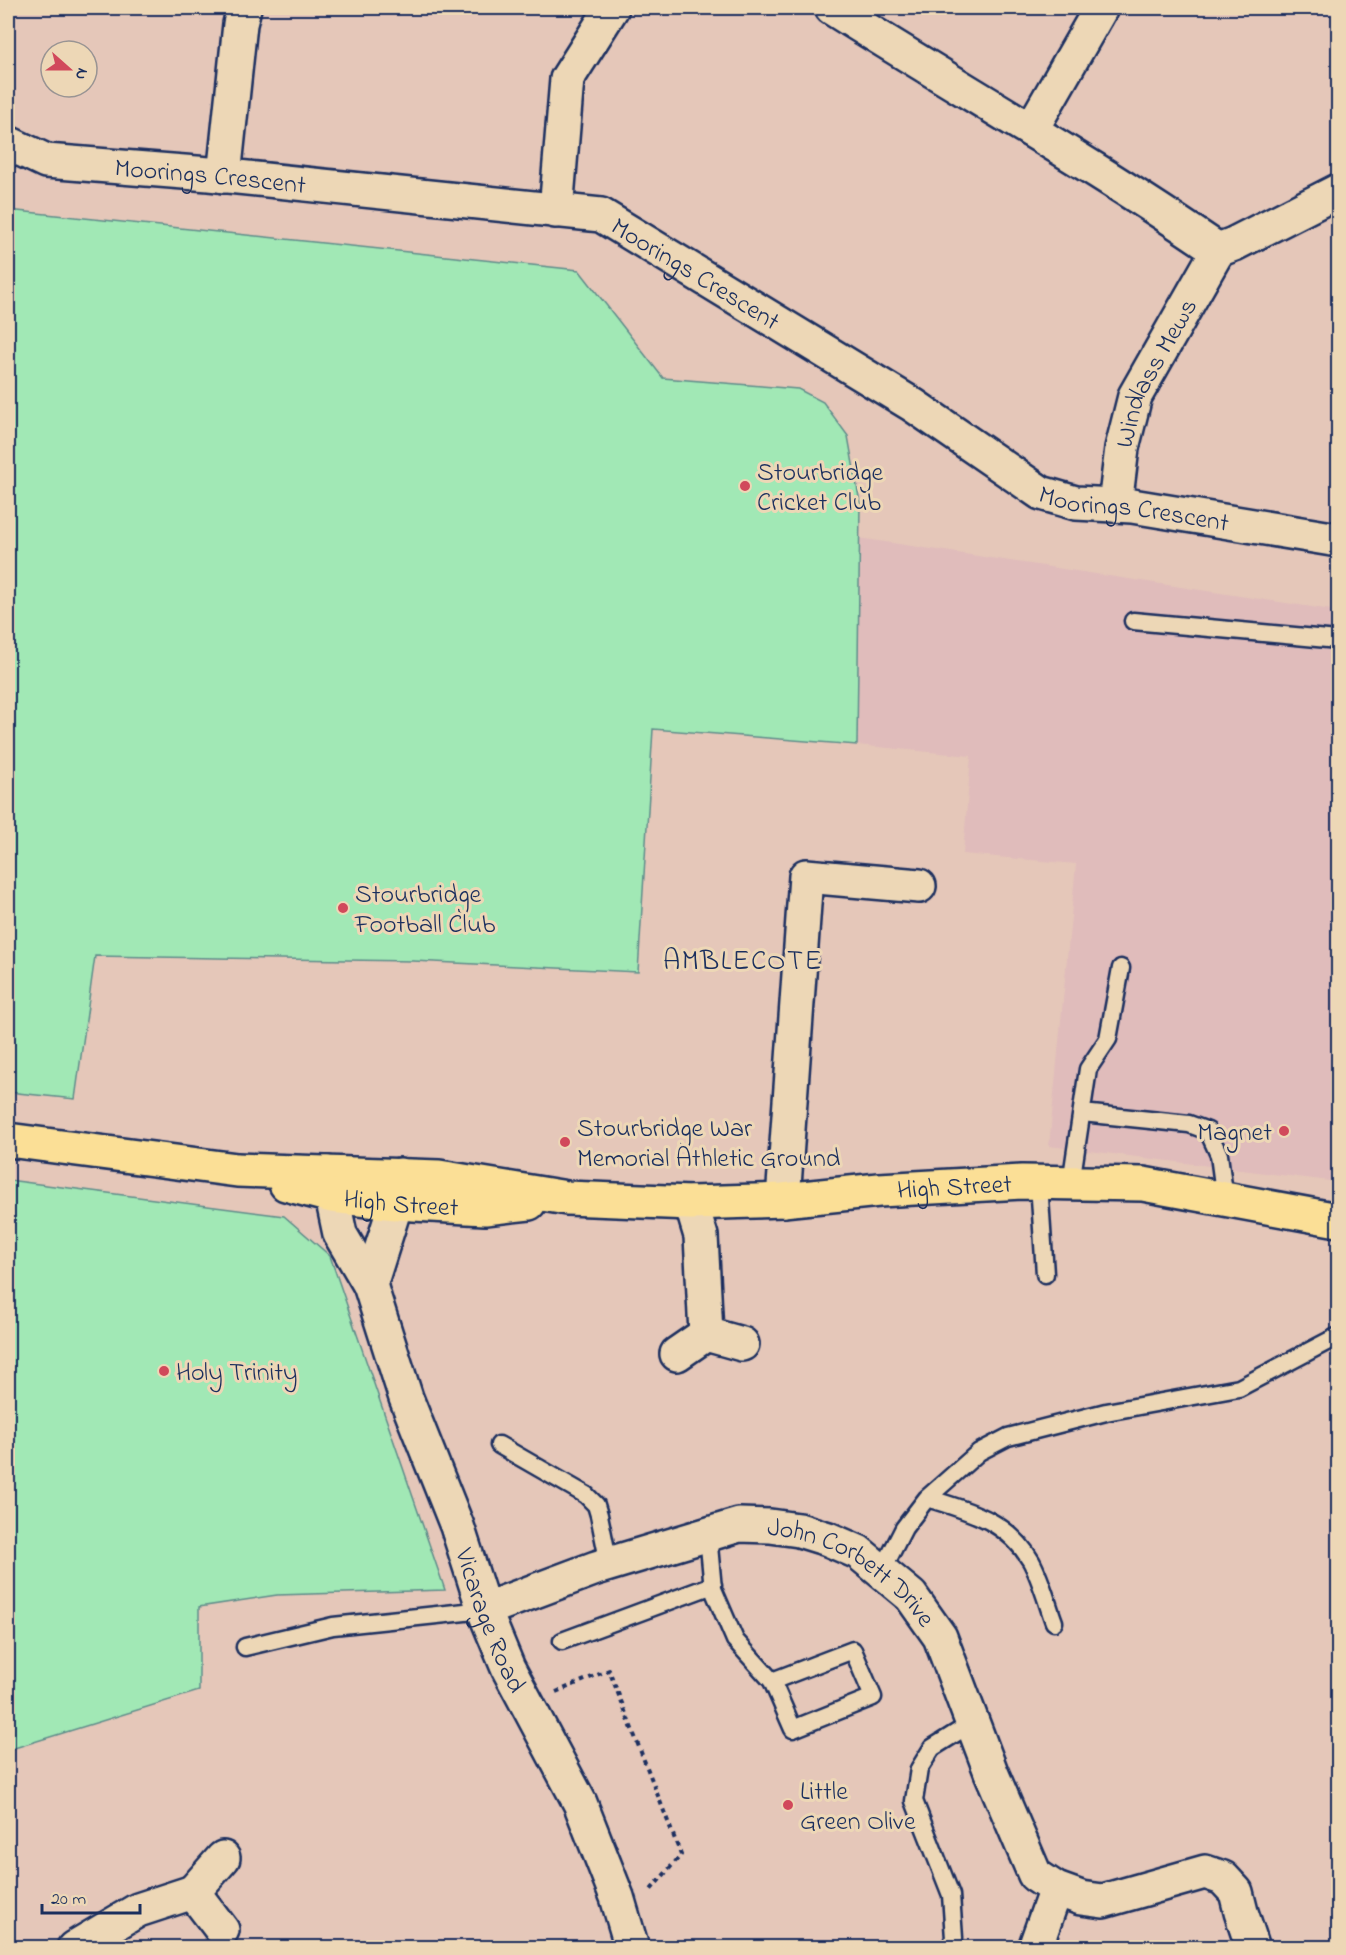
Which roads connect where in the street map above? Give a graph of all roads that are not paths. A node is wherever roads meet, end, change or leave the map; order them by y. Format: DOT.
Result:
graph roads {
  1 [pos="244,8"];
  2 [pos="612,8"];
  3 [pos="832,8"];
  4 [pos="1101,8"];
  5 [pos="1031,130"];
  6 [pos="8,143"];
  7 [pos="224,176"];
  8 [pos="1338,191"];
  9 [pos="556,211"];
  10 [pos="1218,250"];
  11 [pos="1115,505"];
  12 [pos="1338,540"];
  13 [pos="1133,621"];
  14 [pos="1338,640"];
  15 [pos="919,886"];
  16 [pos="1121,968"];
  17 [pos="1082,1113"];
  18 [pos="8,1140"];
  19 [pos="1039,1183"];
  20 [pos="1071,1183"];
  21 [pos="329,1184"];
  22 [pos="398,1189"];
  23 [pos="783,1200"];
  24 [pos="1225,1200"];
  25 [pos="692,1203"];
  26 [pos="1338,1220"];
  27 [pos="1045,1275"];
  28 [pos="369,1285"];
  29 [pos="706,1334"];
  30 [pos="1338,1336"];
  31 [pos="742,1344"];
  32 [pos="677,1354"];
  33 [pos="499,1445"];
  34 [pos="927,1498"];
  35 [pos="708,1535"];
  36 [pos="609,1564"];
  37 [pos="882,1571"];
  38 [pos="712,1585"];
  39 [pos="484,1610"];
  40 [pos="1054,1622"];
  41 [pos="562,1641"];
  42 [pos="245,1647"];
  43 [pos="772,1681"];
  44 [pos="972,1723"];
  45 [pos="223,1858"];
  46 [pos="1056,1889"];
  47 [pos="193,1892"];
  48 [pos="222,1930"];
  49 [pos="74,1947"];
  50 [pos="632,1947"];
  51 [pos="950,1947"];
  52 [pos="1035,1947"];
  53 [pos="1253,1947"];
  1 -- 7 [label="street"];
  2 -- 9 [label="street"];
  3 -- 5 [label="street"];
  4 -- 5 [label="street"];
  5 -- 10 [label="street"];
  6 -- 7 [label="street, Moorings Crescent"];
  7 -- 9 [label="street, Moorings Crescent"];
  8 -- 10 [label="street"];
  9 -- 11 [label="street, Moorings Crescent"];
  10 -- 11 [label="street, Windlass Mews"];
  11 -- 12 [label="street, Moorings Crescent"];
  13 -- 14 [label="lane"];
  15 -- 23 [label="street"];
  16 -- 17 [label="lane"];
  17 -- 20 [label="lane"];
  17 -- 24 [label="lane"];
  18 -- 21 [label="highway, High Street"];
  19 -- 20 [label="highway, High Street"];
  19 -- 23 [label="highway, High Street"];
  19 -- 27 [label="lane"];
  20 -- 24 [label="highway, High Street"];
  21 -- 22 [label="highway, High Street"];
  21 -- 28 [label="street, Vicarage Road"];
  22 -- 25 [label="highway, High Street"];
  22 -- 28 [label="street"];
  23 -- 25 [label="highway, High Street"];
  24 -- 26 [label="highway, High Street"];
  25 -- 29 [label="street"];
  28 -- 39 [label="street, Vicarage Road"];
  29 -- 31 [label="street"];
  29 -- 32 [label="street"];
  30 -- 34 [label="lane"];
  33 -- 36 [label="lane"];
  34 -- 37 [label="lane"];
  34 -- 40 [label="lane"];
  35 -- 36 [label="street, John Corbett Drive"];
  35 -- 37 [label="street, John Corbett Drive"];
  35 -- 38 [label="lane"];
  36 -- 39 [label="street, John Corbett Drive"];
  37 -- 44 [label="street, John Corbett Drive"];
  38 -- 41 [label="lane"];
  38 -- 43 [label="lane"];
  39 -- 42 [label="lane"];
  39 -- 50 [label="street, Vicarage Road"];
  43 -- 43 [label="lane"];
  44 -- 46 [label="street, John Corbett Drive"];
  44 -- 51 [label="lane"];
  45 -- 47 [label="street"];
  46 -- 52 [label="street"];
  46 -- 53 [label="street, John Corbett Drive"];
  47 -- 48 [label="street"];
  47 -- 49 [label="street"];
}
